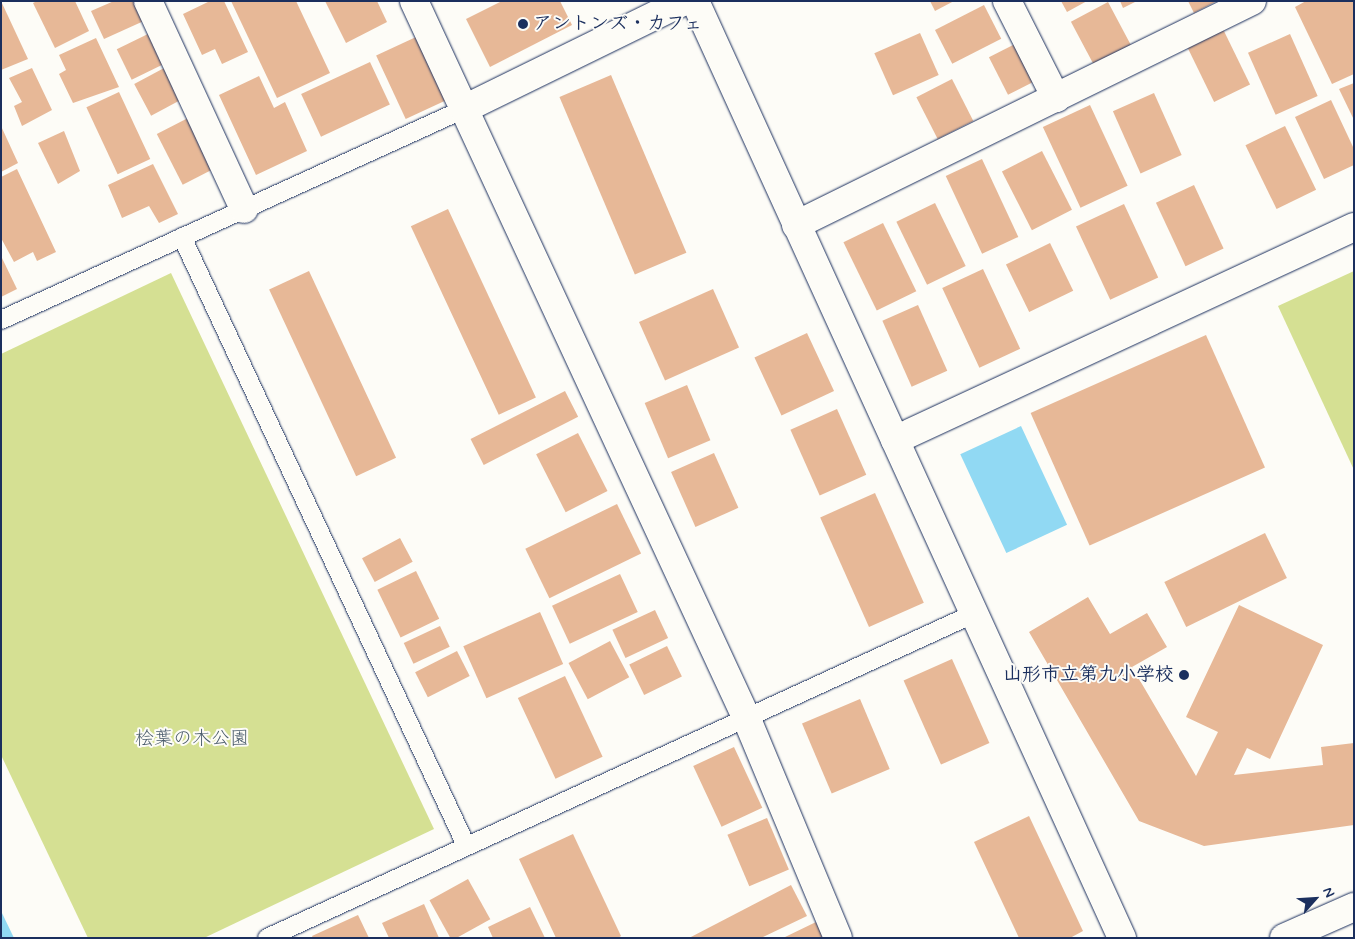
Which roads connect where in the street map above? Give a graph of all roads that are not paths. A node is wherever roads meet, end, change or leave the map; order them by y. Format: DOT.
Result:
graph roads {
  1 [pos="148,1"];
  2 [pos="414,1"];
  3 [pos="684,1"];
  4 [pos="695,1"];
  5 [pos="1007,1"];
  6 [pos="1252,1"];
  7 [pos="1056,98"];
  8 [pos="464,109"];
  9 [pos="244,209"];
  10 [pos="796,225"];
  11 [pos="1354,227"];
  12 [pos="182,237"];
  13 [pos="1,320"];
  14 [pos="895,440"];
  15 [pos="973,614"];
  16 [pos="746,717"];
  17 [pos="465,843"];
  18 [pos="1354,907"];
  19 [pos="267,938"];
  20 [pos="838,938"];
  21 [pos="1122,938"];
  22 [pos="1284,938"];
  1 -- 9 [label="street"];
  2 -- 8 [label="street"];
  3 -- 8 [label="street"];
  4 -- 10 [label="street"];
  5 -- 7 [label="street"];
  6 -- 7 [label="street"];
  7 -- 10 [label="street"];
  8 -- 9 [label="lane"];
  8 -- 16 [label="street"];
  9 -- 12 [label="lane"];
  10 -- 14 [label="street"];
  11 -- 14 [label="street"];
  12 -- 13 [label="lane"];
  12 -- 17 [label="lane"];
  14 -- 15 [label="street"];
  15 -- 16 [label="lane"];
  15 -- 21 [label="street"];
  16 -- 17 [label="lane"];
  16 -- 20 [label="street"];
  17 -- 19 [label="lane"];
  18 -- 22 [label="street"];
}
